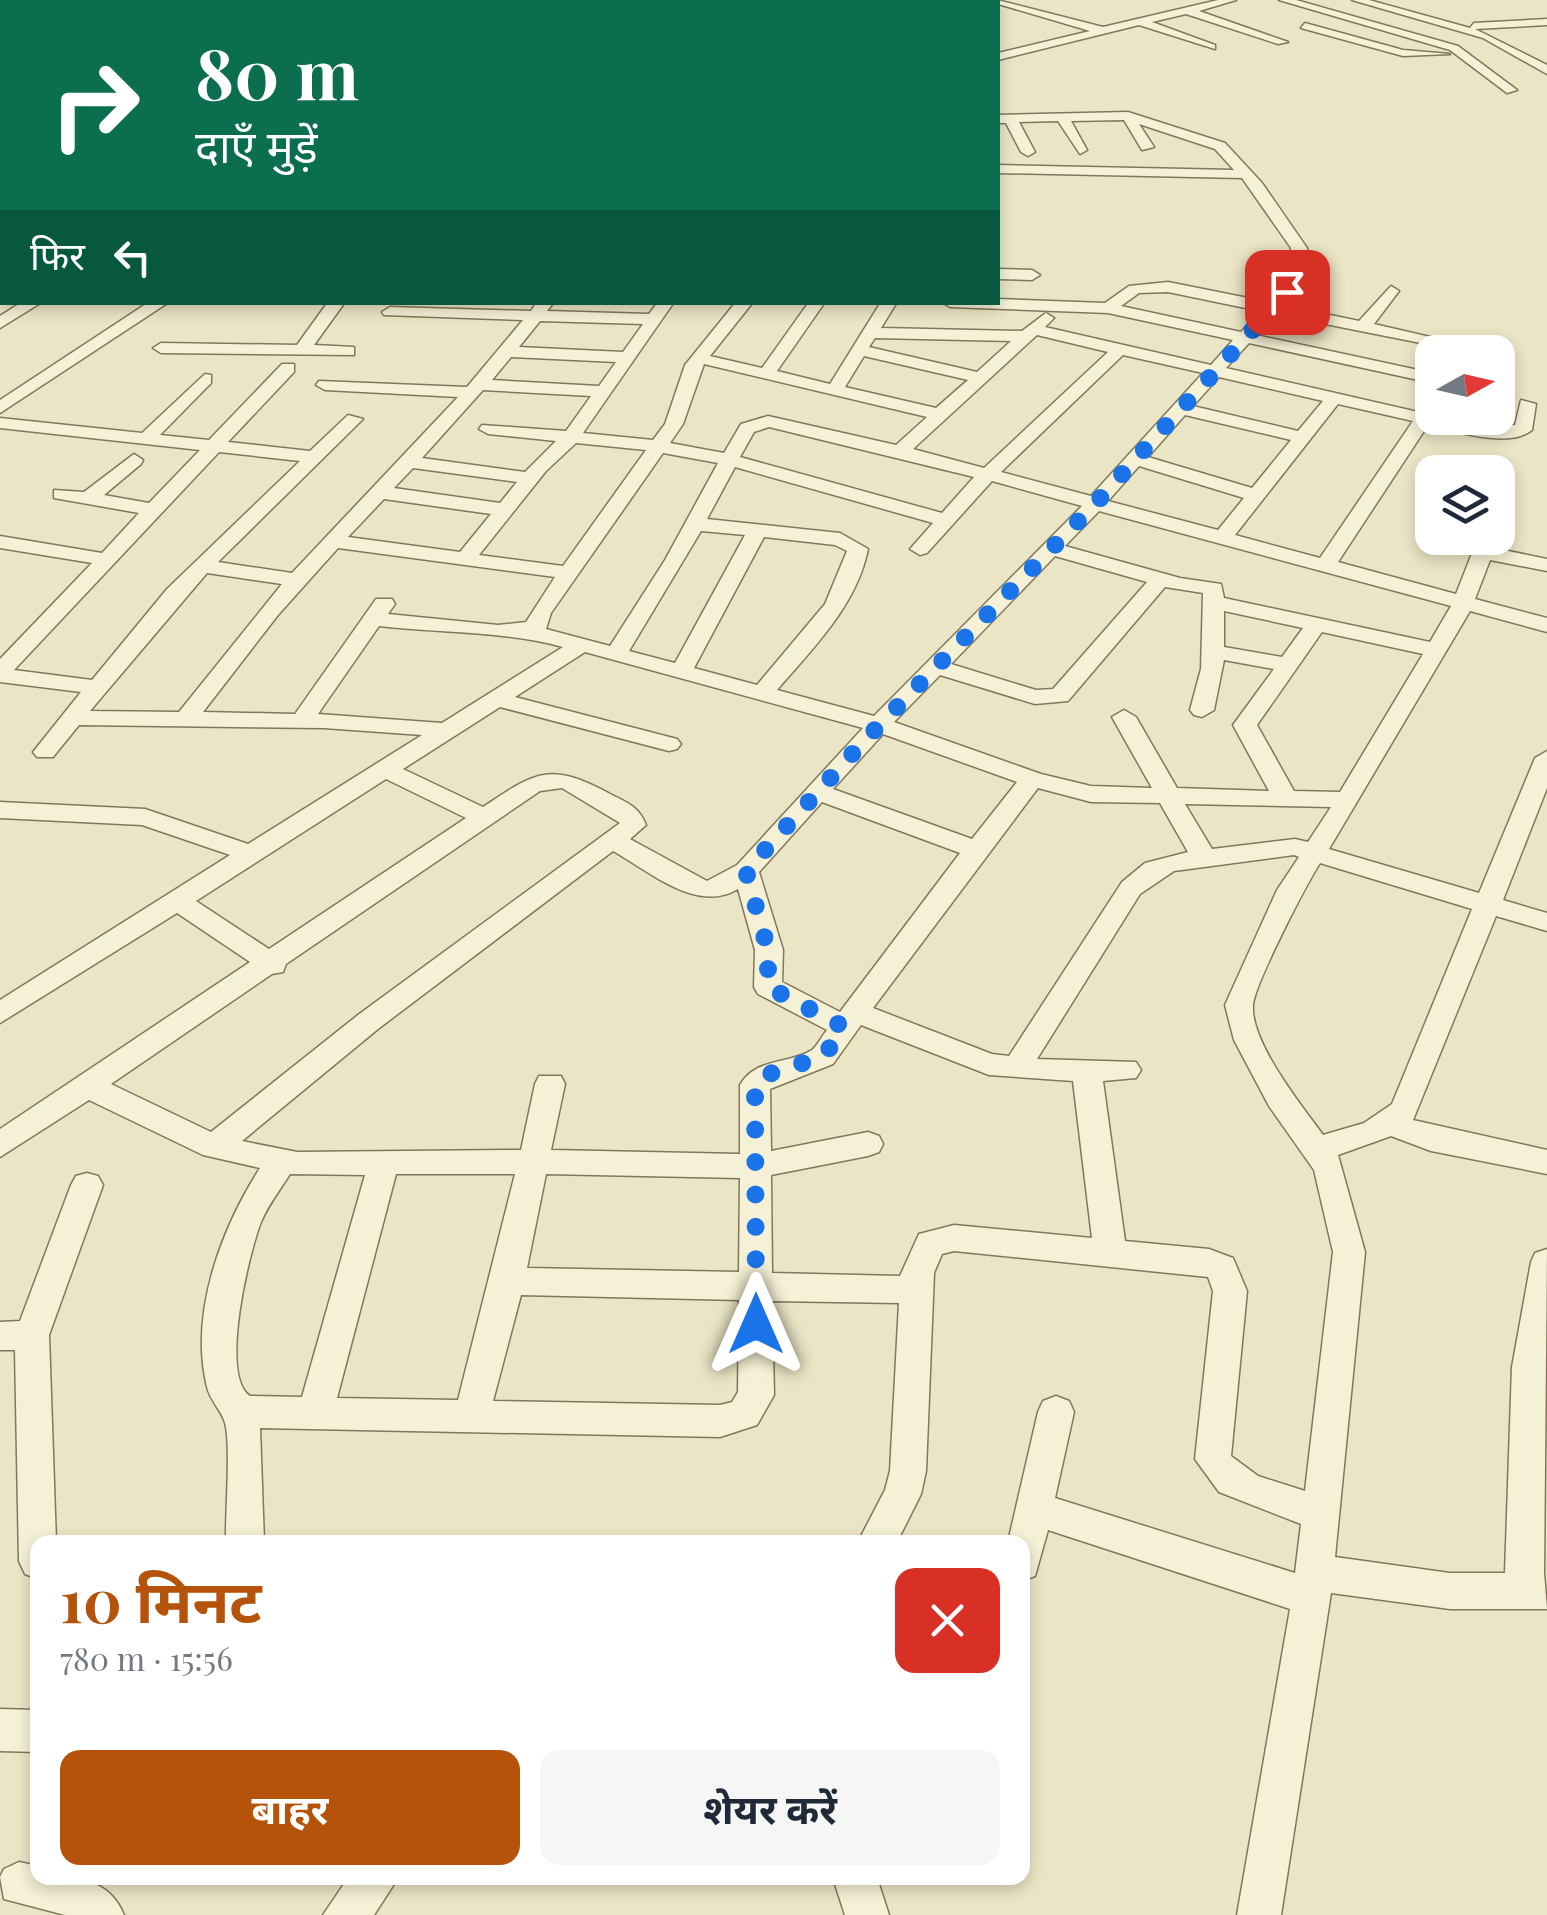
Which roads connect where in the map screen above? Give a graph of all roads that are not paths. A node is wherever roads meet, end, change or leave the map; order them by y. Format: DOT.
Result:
graph roads {
  1 [pos="1231,0"];
  2 [pos="1284,0"];
  3 [pos="1357,0"];
  4 [pos="1418,0"];
  5 [pos="1000,1"];
  6 [pos="1146,4"];
  7 [pos="1306,6"];
  8 [pos="1382,7"];
  9 [pos="1180,9"];
  10 [pos="1268,15"];
  11 [pos="1343,16"];
  12 [pos="1138,22"];
  13 [pos="1547,22"];
  14 [pos="1304,26"];
  15 [pos="1456,27"];
  16 [pos="1031,29"];
  17 [pos="1103,30"];
  18 [pos="1547,34"];
  19 [pos="1487,36"];
  20 [pos="1064,40"];
  21 [pos="1262,40"];
  22 [pos="1000,42"];
  23 [pos="1143,42"];
  24 [pos="1282,42"];
  25 [pos="1211,47"];
  26 [pos="1096,49"];
  27 [pos="1024,50"];
  28 [pos="1464,54"];
  29 [pos="1000,56"];
  30 [pos="1483,67"];
  31 [pos="1545,67"];
  32 [pos="1511,90"];
  33 [pos="1128,116"];
  34 [pos="1062,117"];
  35 [pos="1004,119"];
  36 [pos="1000,140"];
  37 [pos="1147,146"];
  38 [pos="1080,150"];
  39 [pos="1000,169"];
  40 [pos="1246,174"];
  41 [pos="1000,274"];
  42 [pos="1032,275"];
  43 [pos="1391,291"];
  44 [pos="1000,303"];
  45 [pos="29,305"];
  46 [pos="133,305"];
  47 [pos="157,305"];
  48 [pos="335,305"];
  49 [pos="742,305"];
  50 [pos="815,305"];
  51 [pos="887,305"];
  52 [pos="1057,305"];
  53 [pos="1108,308"];
  54 [pos="1274,308"];
  55 [pos="541,310"];
  56 [pos="659,311"];
  57 [pos="390,312"];
  58 [pos="0,323"];
  59 [pos="1364,326"];
  60 [pos="872,333"];
  61 [pos="1032,333"];
  62 [pos="1415,337"];
  63 [pos="1248,338"];
  64 [pos="161,348"];
  65 [pos="1120,349"];
  66 [pos="302,350"];
  67 [pos="348,351"];
  68 [pos="862,351"];
  69 [pos="509,352"];
  70 [pos="624,357"];
  71 [pos="699,358"];
  72 [pos="288,368"];
  73 [pos="1214,370"];
  74 [pos="766,374"];
  75 [pos="1415,374"];
  76 [pos="982,378"];
  77 [pos="205,380"];
  78 [pos="325,385"];
  79 [pos="476,389"];
  80 [pos="834,391"];
  81 [pos="601,392"];
  82 [pos="0,394"];
  83 [pos="1334,398"];
  84 [pos="1527,404"];
  85 [pos="0,408"];
  86 [pos="1180,408"];
  87 [pos="543,412"];
  88 [pos="940,415"];
  89 [pos="1415,416"];
  90 [pos="354,419"];
  91 [pos="0,422"];
  92 [pos="488,429"];
  93 [pos="1415,431"];
  94 [pos="1515,432"];
  95 [pos="1302,437"];
  96 [pos="147,438"];
  97 [pos="570,439"];
  98 [pos="219,445"];
  99 [pos="657,446"];
  100 [pos="900,452"];
  101 [pos="315,457"];
  102 [pos="1135,459"];
  103 [pos="134,460"];
  104 [pos="730,460"];
  105 [pos="408,462"];
  106 [pos="986,476"];
  107 [pos="530,478"];
  108 [pos="379,492"];
  109 [pos="62,494"];
  110 [pos="1255,495"];
  111 [pos="90,498"];
  112 [pos="1095,504"];
  113 [pos="155,510"];
  114 [pos="504,510"];
  115 [pos="945,520"];
  116 [pos="696,524"];
  117 [pos="758,530"];
  118 [pos="1222,538"];
  119 [pos="329,542"];
  120 [pos="5,548"];
  121 [pos="1048,548"];
  122 [pos="920,549"];
  123 [pos="1481,555"];
  124 [pos="1515,555"];
  125 [pos="103,559"];
  126 [pos="462,562"];
  127 [pos="1547,565"];
  128 [pos="201,566"];
  129 [pos="1324,566"];
  130 [pos="568,573"];
  131 [pos="1160,579"];
  132 [pos="294,580"];
  133 [pos="1214,589"];
  134 [pos="1462,604"];
  135 [pos="1317,623"];
  136 [pos="1547,625"];
  137 [pos="532,628"];
  138 [pos="582,645"];
  139 [pos="1436,650"];
  140 [pos="1210,651"];
  141 [pos="616,653"];
  142 [pos="1286,664"];
  143 [pos="939,668"];
  144 [pos="682,670"];
  145 [pos="0,673"];
  146 [pos="94,687"];
  147 [pos="763,692"];
  148 [pos="498,699"];
  149 [pos="1202,710"];
  150 [pos="1124,717"];
  151 [pos="69,718"];
  152 [pos="186,720"];
  153 [pos="301,721"];
  154 [pos="880,725"];
  155 [pos="448,730"];
  156 [pos="669,744"];
  157 [pos="45,752"];
  158 [pos="1547,758"];
  159 [pos="384,769"];
  160 [pos="1032,779"];
  161 [pos="816,792"];
  162 [pos="1284,796"];
  163 [pos="1168,798"];
  164 [pos="1348,800"];
  165 [pos="0,810"];
  166 [pos="484,817"];
  167 [pos="612,840"];
  168 [pos="977,850"];
  169 [pos="1316,852"];
  170 [pos="249,853"];
  171 [pos="1203,857"];
  172 [pos="746,871"];
  173 [pos="178,900"];
  174 [pos="1487,904"];
  175 [pos="1547,922"];
  176 [pos="273,964"];
  177 [pos="0,1013"];
  178 [pos="850,1019"];
  179 [pos="1016,1069"];
  180 [pos="1126,1070"];
  181 [pos="1087,1072"];
  182 [pos="550,1084"];
  183 [pos="88,1086"];
  184 [pos="1391,1124"];
  185 [pos="868,1144"];
  186 [pos="0,1145"];
  187 [pos="214,1147"];
  188 [pos="1317,1148"];
  189 [pos="281,1162"];
  190 [pos="384,1162"];
  191 [pos="530,1162"];
  192 [pos="1547,1162"];
  193 [pos="758,1166"];
  194 [pos="87,1184"];
  195 [pos="1110,1251"];
  196 [pos="1547,1262"];
  197 [pos="508,1281"];
  198 [pos="756,1289"];
  199 [pos="916,1290"];
  200 [pos="16,1336"];
  201 [pos="242,1410"];
  202 [pos="1056,1412"];
  203 [pos="314,1413"];
  204 [pos="472,1417"];
  205 [pos="1537,1486"];
  206 [pos="1035,1509"];
  207 [pos="1322,1512"];
  208 [pos="35,1535"];
  209 [pos="245,1535"];
  210 [pos="880,1535"];
  211 [pos="1029,1535"];
  212 [pos="1313,1585"];
  213 [pos="1535,1591"];
  214 [pos="0,1730"];
  215 [pos="30,1731"];
  216 [pos="19,1884"];
  217 [pos="370,1885"];
  218 [pos="857,1885"];
  219 [pos="102,1915"];
  220 [pos="345,1915"];
  221 [pos="867,1915"];
  222 [pos="1260,1915"];
  1 -- 9 [label="street"];
  2 -- 7 [label="street"];
  3 -- 8 [label="street"];
  4 -- 8 [label="street"];
  5 -- 17 [label="street"];
  6 -- 9 [label="street"];
  7 -- 10 [label="street"];
  7 -- 11 [label="street"];
  8 -- 15 [label="street"];
  9 -- 12 [label="street"];
  9 -- 21 [label="street"];
  11 -- 14 [label="street"];
  11 -- 28 [label="street"];
  12 -- 17 [label="street"];
  12 -- 25 [label="street"];
  13 -- 15 [label="street"];
  14 -- 21 [label="street"];
  14 -- 28 [label="street"];
  15 -- 19 [label="street"];
  16 -- 20 [label="street"];
  17 -- 20 [label="street"];
  17 -- 23 [label="street"];
  18 -- 19 [label="street"];
  19 -- 31 [label="street"];
  20 -- 26 [label="street"];
  20 -- 27 [label="street"];
  21 -- 24 [label="street"];
  22 -- 27 [label="street"];
  27 -- 29 [label="street"];
  28 -- 30 [label="street"];
  30 -- 31 [label="street"];
  30 -- 32 [label="street"];
  33 -- 34 [label="street"];
  33 -- 37 [label="street"];
  33 -- 40 [label="street"];
  34 -- 35 [label="street"];
  34 -- 38 [label="street"];
  35 -- 36 [label="street"];
  39 -- 40 [label="street"];
  40 -- 54 [label="street"];
  41 -- 42 [label="street"];
  43 -- 59 [label="street"];
  44 -- 52 [label="street"];
  45 -- 58 [label="street"];
  46 -- 82 [label="street"];
  47 -- 85 [label="street"];
  48 -- 66 [label="street"];
  49 -- 71 [label="street"];
  50 -- 74 [label="street"];
  51 -- 60 [label="street"];
  52 -- 53 [label="street"];
  52 -- 61 [label="street"];
  53 -- 54 [label="street"];
  53 -- 63 [label="street"];
  54 -- 59 [label="street"];
  54 -- 63 [label="street"];
  55 -- 56 [label="street"];
  55 -- 57 [label="street"];
  55 -- 69 [label="street"];
  56 -- 70 [label="street"];
  59 -- 62 [label="street"];
  60 -- 61 [label="street"];
  60 -- 68 [label="street"];
  61 -- 65 [label="street"];
  61 -- 76 [label="street"];
  63 -- 73 [label="street"];
  63 -- 75 [label="street"];
  64 -- 66 [label="street"];
  65 -- 73 [label="street"];
  65 -- 106 [label="street"];
  66 -- 67 [label="street"];
  68 -- 76 [label="street"];
  68 -- 80 [label="street"];
  69 -- 70 [label="street"];
  69 -- 79 [label="street"];
  70 -- 81 [label="street"];
  71 -- 74 [label="street"];
  71 -- 99 [label="street"];
  72 -- 98 [label="street"];
  73 -- 83 [label="street"];
  73 -- 86 [label="street"];
  74 -- 80 [label="street"];
  76 -- 88 [label="street"];
  77 -- 96 [label="street"];
  78 -- 79 [label="street"];
  79 -- 87 [label="street"];
  79 -- 105 [label="street"];
  80 -- 88 [label="street"];
  81 -- 87 [label="street"];
  81 -- 97 [label="street"];
  83 -- 89 [label="street"];
  83 -- 95 [label="street"];
  84 -- 94 [label="street"];
  86 -- 95 [label="street"];
  86 -- 102 [label="street"];
  87 -- 92 [label="street"];
  87 -- 97 [label="street"];
  88 -- 100 [label="street"];
  90 -- 101 [label="street"];
  91 -- 96 [label="street"];
  93 -- 129 [label="street"];
  95 -- 110 [label="street"];
  96 -- 98 [label="street"];
  97 -- 99 [label="street"];
  97 -- 107 [label="street"];
  98 -- 101 [label="street"];
  98 -- 113 [label="street"];
  99 -- 104 [label="street"];
  99 -- 130 [label="street"];
  100 -- 104 [label="street"];
  100 -- 106 [label="street"];
  101 -- 128 [label="street"];
  102 -- 110 [label="street"];
  102 -- 112 [label="street"];
  103 -- 111 [label="street"];
  104 -- 115 [label="street"];
  104 -- 116 [label="street"];
  105 -- 107 [label="street"];
  105 -- 108 [label="street"];
  106 -- 112 [label="street"];
  106 -- 115 [label="street"];
  107 -- 114 [label="street"];
  108 -- 114 [label="street"];
  108 -- 119 [label="street"];
  109 -- 111 [label="street"];
  110 -- 118 [label="street"];
  111 -- 113 [label="street"];
  112 -- 118 [label="street"];
  112 -- 121 [label="street"];
  113 -- 125 [label="street"];
  114 -- 126 [label="street"];
  115 -- 122 [label="street"];
  116 -- 117 [label="street"];
  116 -- 141 [label="street"];
  117 -- 144 [label="street"];
  117 -- 147 [label="street"];
  118 -- 129 [label="street"];
  119 -- 126 [label="street"];
  119 -- 132 [label="street"];
  120 -- 125 [label="street"];
  121 -- 131 [label="street"];
  121 -- 143 [label="street"];
  123 -- 134 [label="street"];
  124 -- 127 [label="street"];
  125 -- 145 [label="street"];
  126 -- 130 [label="street"];
  128 -- 132 [label="street"];
  128 -- 146 [label="street"];
  129 -- 134 [label="street"];
  130 -- 137 [label="street"];
  131 -- 133 [label="street"];
  131 -- 143 [label="street"];
  132 -- 152 [label="street"];
  133 -- 135 [label="street"];
  133 -- 140 [label="street"];
  134 -- 136 [label="street"];
  134 -- 139 [label="street"];
  135 -- 139 [label="street"];
  135 -- 142 [label="street"];
  137 -- 138 [label="street"];
  137 -- 153 [label="street"];
  138 -- 141 [label="street"];
  138 -- 148 [label="street"];
  139 -- 164 [label="street"];
  140 -- 142 [label="street"];
  140 -- 149 [label="street"];
  141 -- 144 [label="street"];
  142 -- 162 [label="street"];
  143 -- 154 [label="street"];
  144 -- 147 [label="street"];
  145 -- 146 [label="street"];
  146 -- 151 [label="street"];
  147 -- 154 [label="street"];
  148 -- 155 [label="street"];
  148 -- 156 [label="street"];
  150 -- 163 [label="street"];
  151 -- 152 [label="street"];
  151 -- 157 [label="street"];
  152 -- 153 [label="street"];
  153 -- 155 [label="street"];
  154 -- 160 [label="street"];
  154 -- 161 [label="street"];
  155 -- 159 [label="street"];
  158 -- 174 [label="street"];
  159 -- 166 [label="street"];
  159 -- 170 [label="street"];
  160 -- 163 [label="street"];
  160 -- 168 [label="street"];
  161 -- 168 [label="street"];
  161 -- 172 [label="street"];
  162 -- 163 [label="street"];
  162 -- 164 [label="street"];
  163 -- 171 [label="street"];
  164 -- 169 [label="street"];
  165 -- 170 [label="street"];
  166 -- 167 [label="street"];
  166 -- 176 [label="street"];
  167 -- 172 [label="street"];
  167 -- 187 [label="street"];
  168 -- 178 [label="street"];
  169 -- 171 [label="street"];
  169 -- 174 [label="street"];
  169 -- 188 [label="street"];
  170 -- 173 [label="street"];
  171 -- 179 [label="street"];
  172 -- 178 [label="street"];
  173 -- 176 [label="street"];
  173 -- 177 [label="street"];
  174 -- 175 [label="street"];
  174 -- 184 [label="street"];
  176 -- 183 [label="street"];
  178 -- 179 [label="street"];
  178 -- 193 [label="street"];
  179 -- 181 [label="street"];
  180 -- 181 [label="street"];
  181 -- 195 [label="street"];
  182 -- 191 [label="street"];
  183 -- 186 [label="street"];
  183 -- 187 [label="street"];
  184 -- 188 [label="street"];
  184 -- 192 [label="street"];
  185 -- 193 [label="street"];
  187 -- 189 [label="street"];
  188 -- 207 [label="street"];
  189 -- 190 [label="street"];
  189 -- 201 [label="street"];
  190 -- 191 [label="street"];
  190 -- 203 [label="street"];
  191 -- 193 [label="street"];
  191 -- 197 [label="street"];
  193 -- 198 [label="street"];
  194 -- 200 [label="street"];
  195 -- 199 [label="street"];
  195 -- 207 [label="street"];
  196 -- 205 [label="street"];
  197 -- 198 [label="street"];
  197 -- 204 [label="street"];
  198 -- 199 [label="street"];
  198 -- 204 [label="street"];
  199 -- 210 [label="street"];
  200 -- 208 [label="street"];
  201 -- 203 [label="street"];
  201 -- 209 [label="street"];
  202 -- 206 [label="street"];
  203 -- 204 [label="street"];
  205 -- 213 [label="street"];
  206 -- 211 [label="street"];
  206 -- 212 [label="street"];
  207 -- 212 [label="street"];
  212 -- 213 [label="street"];
  212 -- 222 [label="street"];
  214 -- 215 [label="street"];
  216 -- 219 [label="street"];
  217 -- 220 [label="street"];
  218 -- 221 [label="street"];
}
